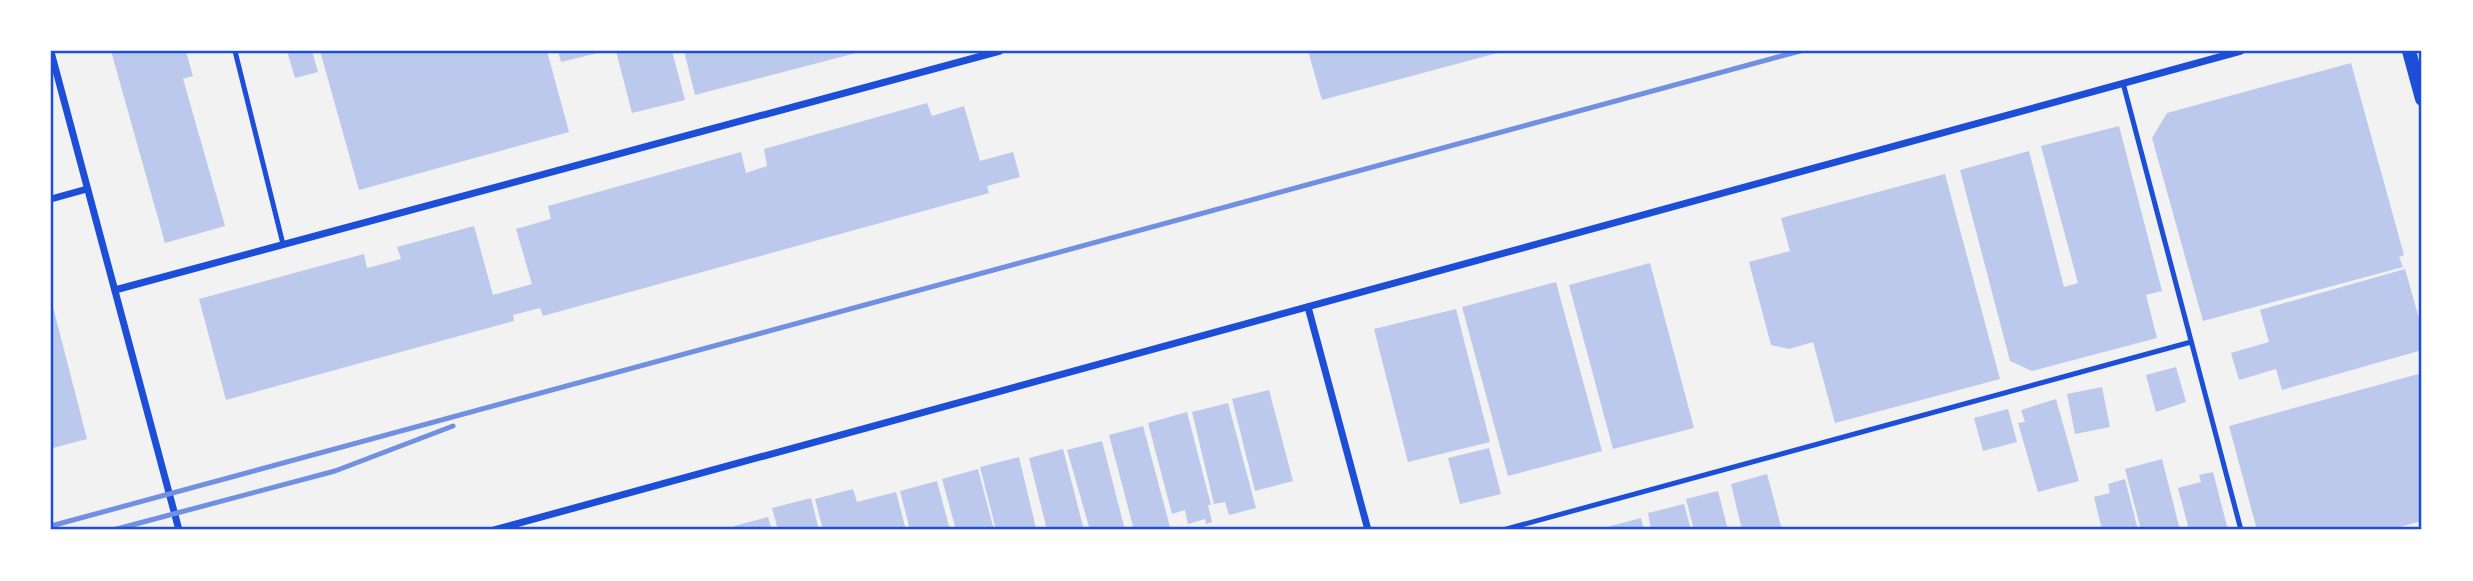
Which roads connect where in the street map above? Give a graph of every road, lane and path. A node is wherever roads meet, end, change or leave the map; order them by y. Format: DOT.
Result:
graph roads {
  1 [pos="235,51"];
  2 [pos="1000,51"];
  3 [pos="2241,51"];
  4 [pos="2409,51"];
  5 [pos="51,52"];
  6 [pos="980,53"];
  7 [pos="2123,83"];
  8 [pos="2422,99"];
  9 [pos="87,189"];
  10 [pos="51,199"];
  11 [pos="283,244"];
  12 [pos="115,289"];
  13 [pos="1308,307"];
  14 [pos="2191,342"];
  15 [pos="179,530"];
  16 [pos="494,530"];
  17 [pos="1368,530"];
  18 [pos="1503,530"];
  19 [pos="2241,530"];
  1 -- 11 [label="lane"];
  2 -- 6 [label="street"];
  3 -- 7 [label="street"];
  4 -- 8 [label="main road"];
  5 -- 9 [label="street"];
  6 -- 11 [label="street"];
  7 -- 13 [label="street"];
  7 -- 14 [label="lane"];
  9 -- 10 [label="street"];
  9 -- 12 [label="street"];
  11 -- 12 [label="street"];
  12 -- 15 [label="street"];
  13 -- 16 [label="street"];
  13 -- 17 [label="street"];
  14 -- 18 [label="lane"];
  14 -- 19 [label="lane"];
}
